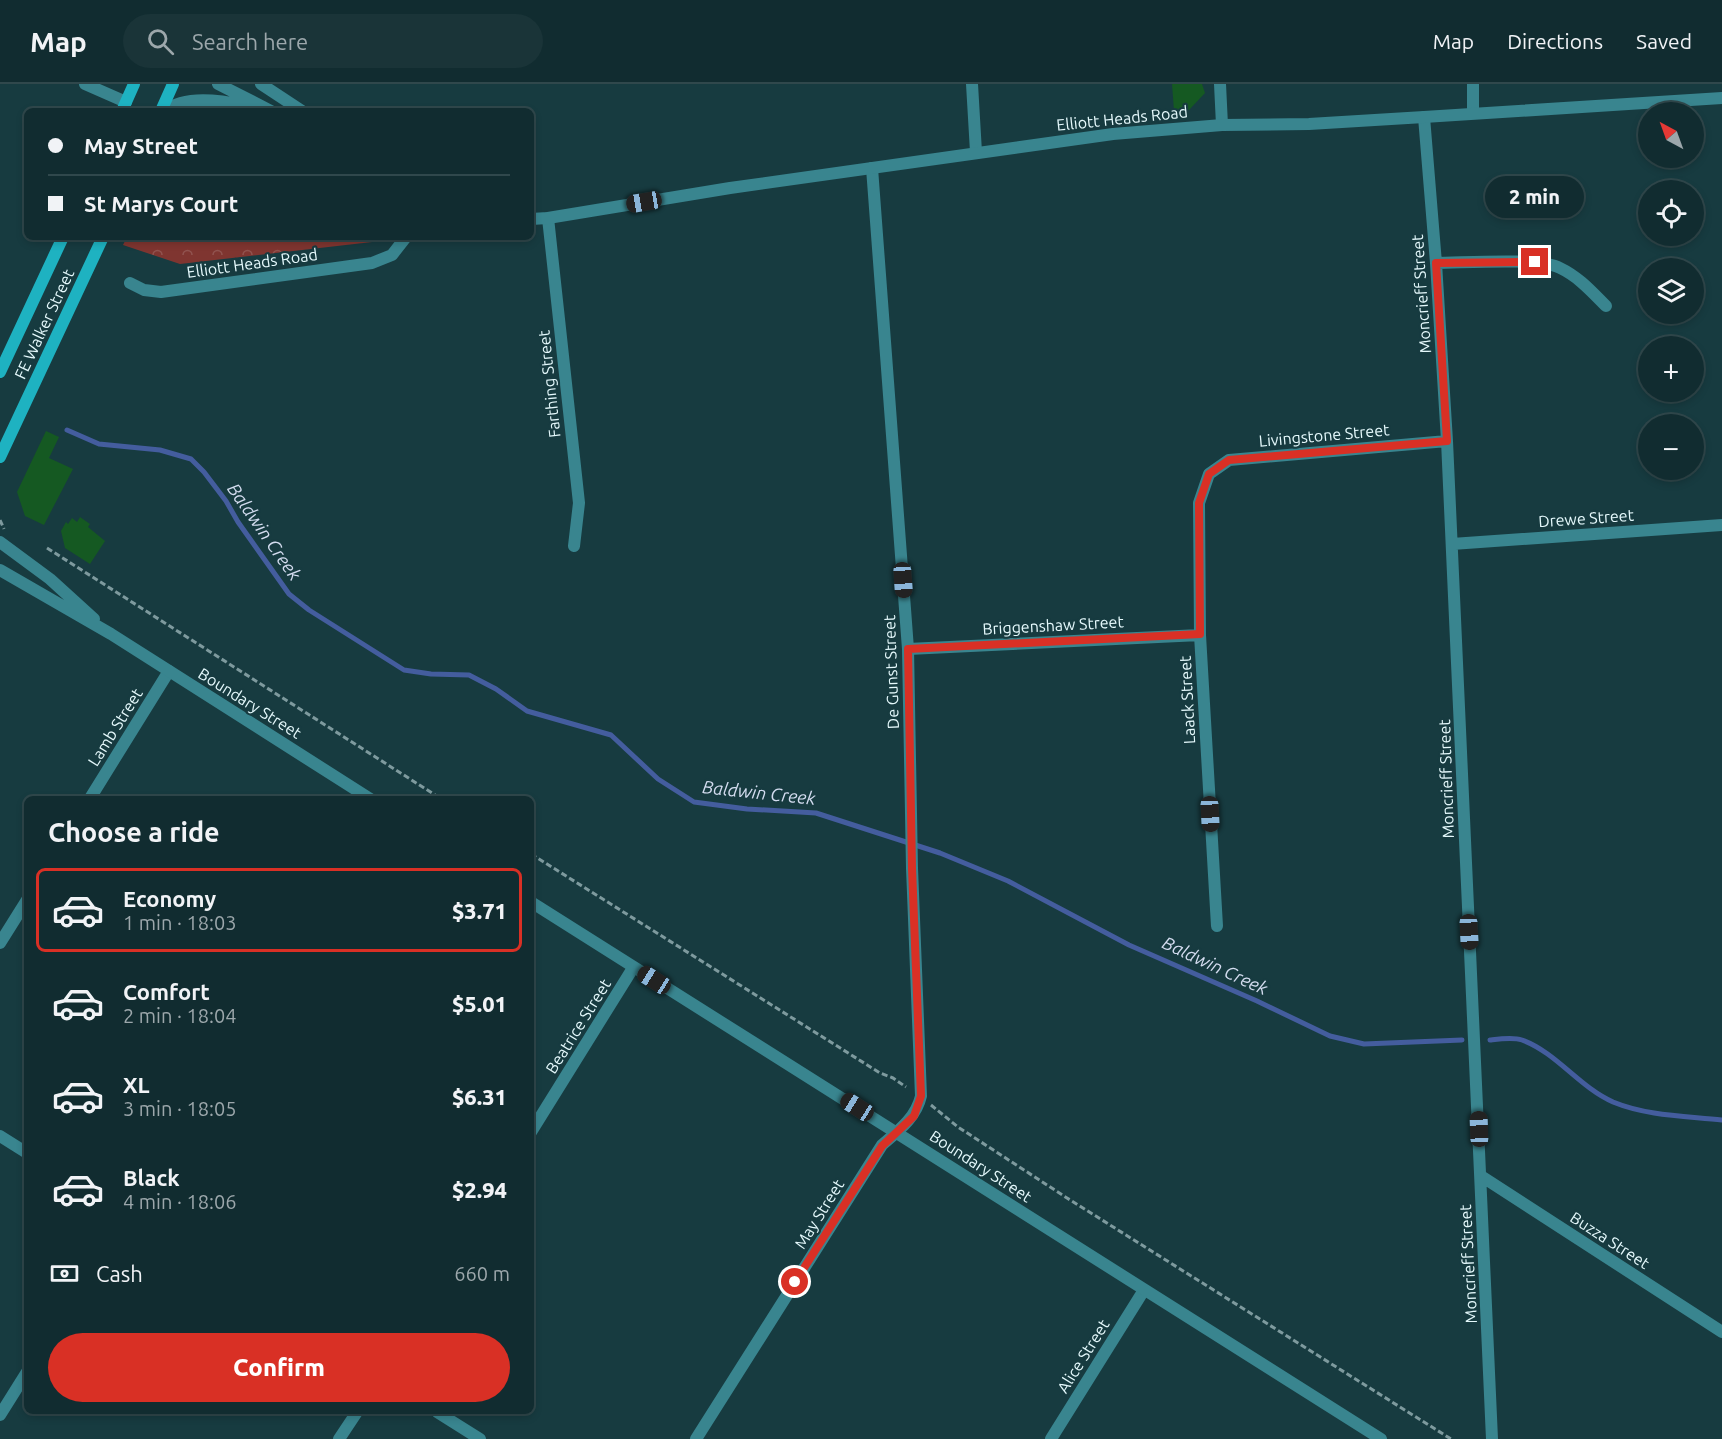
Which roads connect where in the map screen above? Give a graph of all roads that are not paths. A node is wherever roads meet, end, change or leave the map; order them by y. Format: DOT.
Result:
graph roads {
  1 [pos="85,84"];
  2 [pos="134,84"];
  3 [pos="173,84"];
  4 [pos="218,84"];
  5 [pos="261,84"];
  6 [pos="972,84"];
  7 [pos="1220,84"];
  8 [pos="1473,84"];
  9 [pos="1722,98"];
  10 [pos="124,106"];
  11 [pos="164,108"];
  12 [pos="168,108"];
  13 [pos="248,108"];
  14 [pos="265,108"];
  15 [pos="297,108"];
  16 [pos="1473,113"];
  17 [pos="1424,117"];
  18 [pos="1222,125"];
  19 [pos="976,152"];
  20 [pos="872,168"];
  21 [pos="548,218"];
  22 [pos="534,219"];
  23 [pos="62,240"];
  24 [pos="102,240"];
  25 [pos="404,240"];
  26 [pos="1436,263"];
  27 [pos="130,283"];
  28 [pos="1606,306"];
  29 [pos="0,372"];
  30 [pos="1447,441"];
  31 [pos="0,457"];
  32 [pos="1209,474"];
  33 [pos="1722,525"];
  34 [pos="0,542"];
  35 [pos="1452,544"];
  36 [pos="574,546"];
  37 [pos="0,570"];
  38 [pos="111,634"];
  39 [pos="1200,634"];
  40 [pos="908,649"];
  41 [pos="169,671"];
  42 [pos="92,796"];
  43 [pos="366,796"];
  44 [pos="534,904"];
  45 [pos="24,905"];
  46 [pos="1217,926"];
  47 [pos="0,943"];
  48 [pos="633,968"];
  49 [pos="534,1127"];
  50 [pos="897,1132"];
  51 [pos="0,1136"];
  52 [pos="24,1151"];
  53 [pos="1481,1176"];
  54 [pos="1144,1290"];
  55 [pos="1722,1332"];
  56 [pos="24,1377"];
  57 [pos="356,1414"];
  58 [pos="440,1414"];
  59 [pos="0,1415"];
  60 [pos="339,1439"];
  61 [pos="480,1439"];
  62 [pos="696,1439"];
  63 [pos="1051,1439"];
  64 [pos="1381,1439"];
  65 [pos="1492,1439"];
  1 -- 10 [label="street"];
  2 -- 10 [label="main road"];
  3 -- 11 [label="main road"];
  4 -- 14 [label="street"];
  5 -- 15 [label="street"];
  6 -- 19 [label="street"];
  7 -- 18 [label="street"];
  8 -- 16 [label="street"];
  9 -- 16 [label="street, Elliott Heads Road"];
  12 -- 13 [label="street"];
  16 -- 17 [label="street, Elliott Heads Road"];
  17 -- 18 [label="street, Elliott Heads Road"];
  17 -- 26 [label="street, Moncrieff Street"];
  18 -- 19 [label="street, Elliott Heads Road"];
  19 -- 20 [label="street, Elliott Heads Road"];
  20 -- 21 [label="street, Elliott Heads Road"];
  20 -- 40 [label="street, De Gunst Street"];
  21 -- 22 [label="street, Elliott Heads Road"];
  21 -- 36 [label="street, Farthing Street"];
  23 -- 29 [label="main road, FE Walker Street"];
  24 -- 31 [label="main road, FE Walker Street"];
  25 -- 27 [label="street, Elliott Heads Road"];
  26 -- 28 [label="street"];
  26 -- 30 [label="street, Moncrieff Street"];
  30 -- 32 [label="street, Livingstone Street"];
  30 -- 35 [label="street, Moncrieff Street"];
  32 -- 39 [label="street, Laack Street"];
  33 -- 35 [label="street, Drewe Street"];
  34 -- 38 [label="street, Boundary Street"];
  35 -- 53 [label="street, Moncrieff Street"];
  37 -- 38 [label="street, Boundary Street"];
  38 -- 41 [label="street, Boundary Street"];
  39 -- 40 [label="street, Briggenshaw Street"];
  39 -- 46 [label="street, Laack Street"];
  40 -- 50 [label="street, De Gunst Street"];
  41 -- 42 [label="street, Lamb Street"];
  41 -- 43 [label="street, Boundary Street"];
  44 -- 48 [label="street, Boundary Street"];
  45 -- 47 [label="street"];
  48 -- 49 [label="street, Beatrice Street"];
  48 -- 50 [label="street, Boundary Street"];
  50 -- 54 [label="street, Boundary Street"];
  50 -- 62 [label="street, May Street"];
  51 -- 52 [label="street"];
  53 -- 55 [label="street, Buzza Street"];
  53 -- 65 [label="street, Moncrieff Street"];
  54 -- 63 [label="street, Alice Street"];
  54 -- 64 [label="street, Boundary Street"];
  56 -- 59 [label="street"];
  57 -- 60 [label="street"];
  58 -- 61 [label="street"];
}
